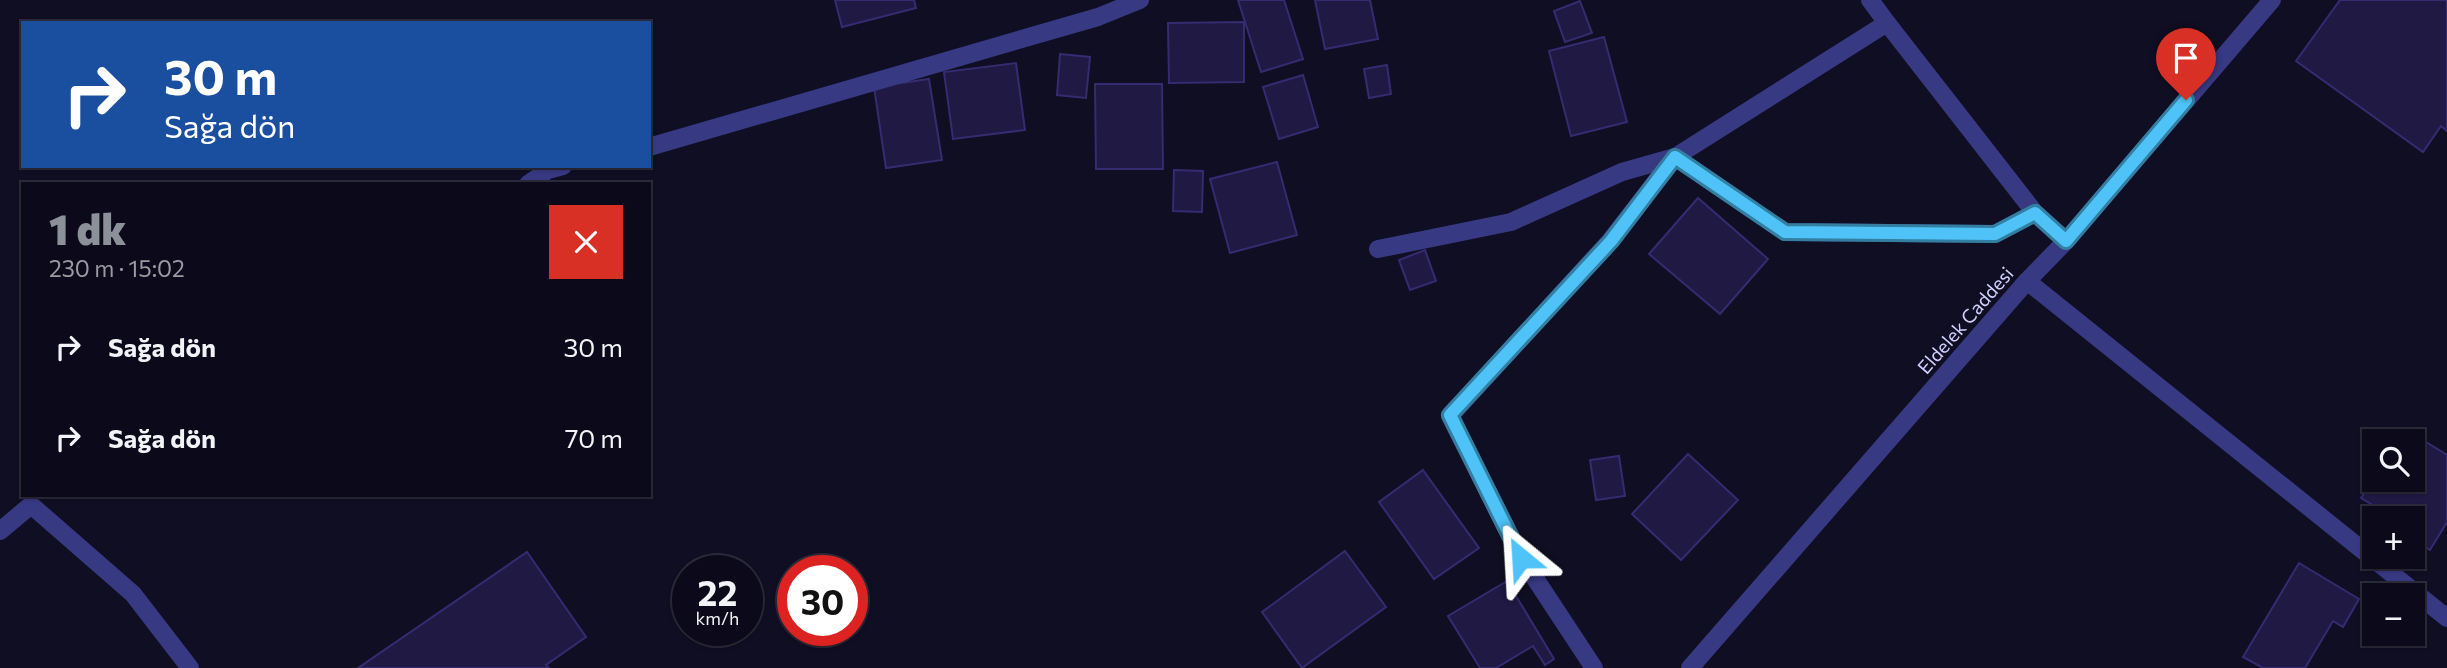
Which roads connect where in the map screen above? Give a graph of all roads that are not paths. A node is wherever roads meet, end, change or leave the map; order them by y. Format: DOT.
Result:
graph roads {
  1 [pos="1140,0"];
  2 [pos="1870,0"];
  3 [pos="2272,0"];
  4 [pos="1887,23"];
  5 [pos="651,146"];
  6 [pos="1675,157"];
  7 [pos="556,168"];
  8 [pos="531,182"];
  9 [pos="2035,213"];
  10 [pos="2066,241"];
  11 [pos="1378,249"];
  12 [pos="2026,281"];
  13 [pos="36,500"];
  14 [pos="0,531"];
  15 [pos="2447,618"];
  16 [pos="190,668"];
  17 [pos="1594,668"];
  18 [pos="1690,668"];
  1 -- 5 [label="street"];
  2 -- 4 [label="street"];
  3 -- 10 [label="street, Eldelek Caddesi"];
  4 -- 6 [label="street"];
  4 -- 9 [label="street"];
  6 -- 9 [label="street"];
  6 -- 11 [label="street"];
  6 -- 17 [label="street"];
  7 -- 8 [label="street"];
  9 -- 10 [label="street"];
  10 -- 12 [label="street, Eldelek Caddesi"];
  12 -- 15 [label="street"];
  12 -- 18 [label="street, Eldelek Caddesi"];
  13 -- 14 [label="street"];
  13 -- 16 [label="street"];
}
